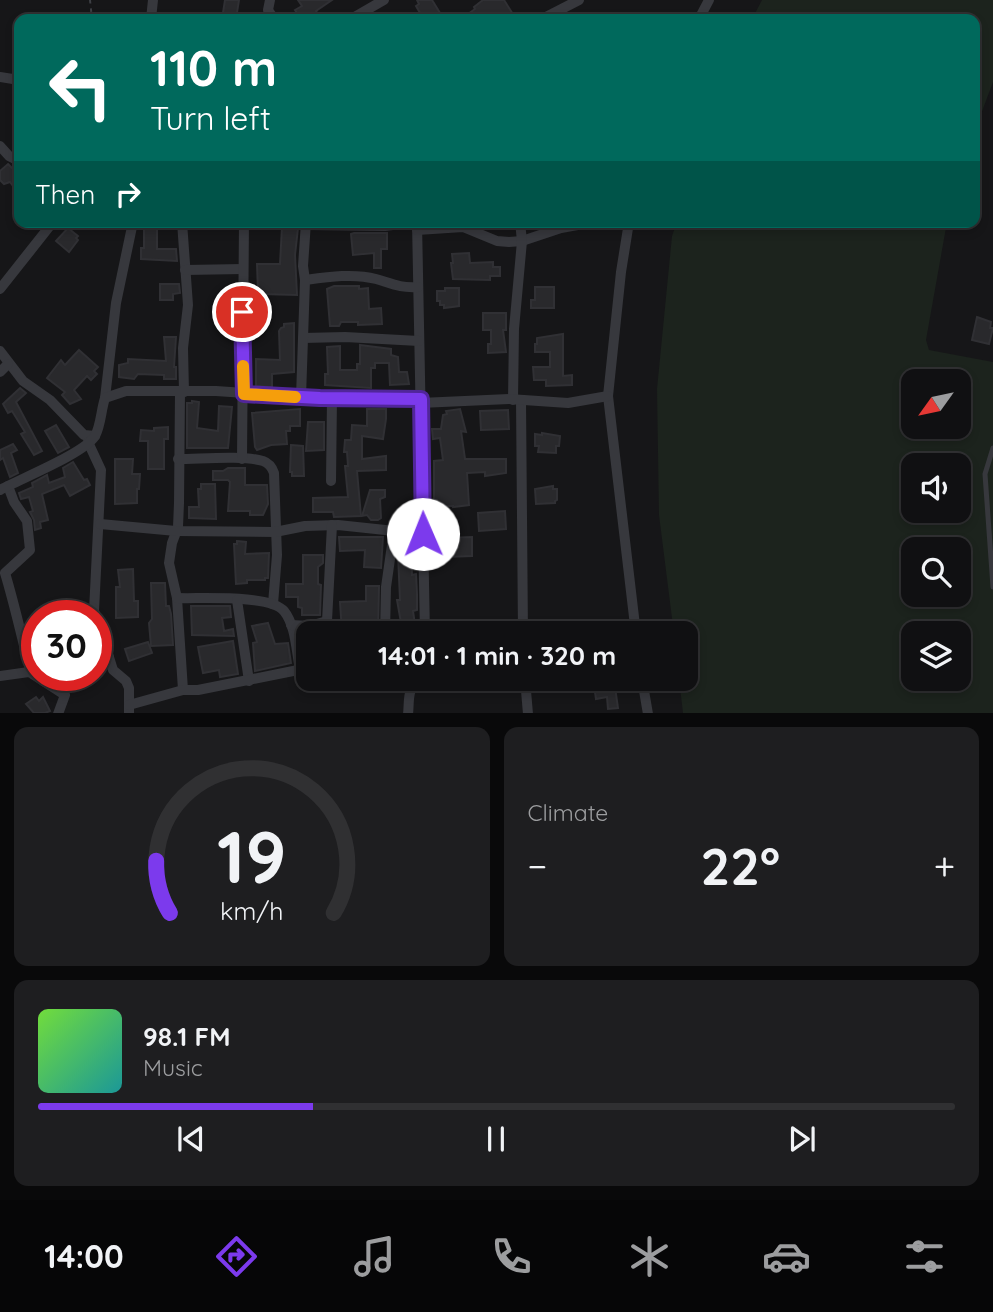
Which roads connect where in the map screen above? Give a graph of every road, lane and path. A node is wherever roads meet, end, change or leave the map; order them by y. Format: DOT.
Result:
graph roads {
  1 [pos="384,0"];
  2 [pos="579,0"];
  3 [pos="368,4"];
  4 [pos="552,14"];
  5 [pos="0,146"];
  6 [pos="14,158"];
  7 [pos="48,228"];
  8 [pos="132,228"];
  9 [pos="182,228"];
  10 [pos="244,228"];
  11 [pos="306,228"];
  12 [pos="417,228"];
  13 [pos="466,228"];
  14 [pos="521,228"];
  15 [pos="566,228"];
  16 [pos="628,228"];
  17 [pos="523,241"];
  18 [pos="243,269"];
  19 [pos="185,270"];
  20 [pos="305,280"];
  21 [pos="418,287"];
  22 [pos="0,289"];
  23 [pos="303,338"];
  24 [pos="419,341"];
  25 [pos="0,351"];
  26 [pos="8,364"];
  27 [pos="0,372"];
  28 [pos="182,392"];
  29 [pos="244,394"];
  30 [pos="608,396"];
  31 [pos="301,397"];
  32 [pos="105,398"];
  33 [pos="332,398"];
  34 [pos="517,400"];
  35 [pos="421,401"];
  36 [pos="92,439"];
  37 [pos="993,448"];
  38 [pos="178,459"];
  39 [pos="242,459"];
  40 [pos="331,481"];
  41 [pos="4,488"];
  42 [pos="100,524"];
  43 [pos="332,525"];
  44 [pos="176,531"];
  45 [pos="394,531"];
  46 [pos="275,532"];
  47 [pos="423,534"];
  48 [pos="993,587"];
  49 [pos="177,598"];
  50 [pos="95,600"];
  51 [pos="237,600"];
  52 [pos="272,604"];
  53 [pos="385,621"];
  54 [pos="425,621"];
  55 [pos="523,621"];
  56 [pos="634,621"];
  57 [pos="291,625"];
  58 [pos="21,627"];
  59 [pos="296,642"];
  60 [pos="112,667"];
  61 [pos="296,671"];
  62 [pos="21,674"];
  63 [pos="0,676"];
  64 [pos="249,681"];
  65 [pos="183,690"];
  66 [pos="60,691"];
  67 [pos="411,691"];
  68 [pos="525,691"];
  69 [pos="644,691"];
  70 [pos="129,709"];
  71 [pos="58,713"];
  72 [pos="408,713"];
  73 [pos="528,713"];
  74 [pos="648,713"];
  1 -- 3 [label="street"];
  2 -- 4 [label="street"];
  5 -- 6 [label="street"];
  7 -- 22 [label="street"];
  8 -- 32 [label="street"];
  9 -- 19 [label="street"];
  10 -- 18 [label="street"];
  11 -- 20 [label="street"];
  12 -- 21 [label="street"];
  13 -- 17 [label="street"];
  14 -- 17 [label="street"];
  15 -- 17 [label="street"];
  16 -- 30 [label="street"];
  17 -- 34 [label="street"];
  18 -- 19 [label="street"];
  18 -- 29 [label="street"];
  19 -- 28 [label="street"];
  20 -- 21 [label="street"];
  20 -- 23 [label="street"];
  21 -- 24 [label="street"];
  23 -- 24 [label="street"];
  23 -- 31 [label="street"];
  24 -- 35 [label="street"];
  25 -- 26 [label="street"];
  26 -- 27 [label="street"];
  26 -- 36 [label="street"];
  28 -- 29 [label="street"];
  28 -- 32 [label="street"];
  28 -- 38 [label="street"];
  29 -- 31 [label="street"];
  29 -- 39 [label="street"];
  30 -- 34 [label="street"];
  30 -- 56 [label="street"];
  31 -- 33 [label="street"];
  32 -- 36 [label="street"];
  33 -- 35 [label="street"];
  33 -- 40 [label="street"];
  34 -- 35 [label="street"];
  34 -- 55 [label="street"];
  35 -- 47 [label="street"];
  36 -- 41 [label="street"];
  36 -- 42 [label="street"];
  37 -- 48 [label="lane"];
  38 -- 39 [label="street"];
  38 -- 44 [label="street"];
  39 -- 46 [label="street"];
  41 -- 58 [label="street"];
  42 -- 44 [label="street"];
  42 -- 50 [label="street"];
  43 -- 45 [label="street"];
  43 -- 46 [label="street"];
  43 -- 57 [label="street"];
  44 -- 46 [label="street"];
  44 -- 49 [label="street"];
  45 -- 47 [label="street"];
  45 -- 53 [label="street"];
  46 -- 52 [label="street"];
  47 -- 54 [label="street"];
  49 -- 51 [label="street"];
  49 -- 65 [label="street"];
  51 -- 52 [label="street"];
  51 -- 64 [label="street"];
  52 -- 57 [label="street"];
  57 -- 59 [label="street"];
  60 -- 70 [label="street"];
  61 -- 64 [label="street"];
  62 -- 63 [label="street"];
  64 -- 65 [label="street"];
  65 -- 70 [label="street"];
  66 -- 71 [label="street"];
  67 -- 72 [label="street"];
  68 -- 73 [label="street"];
  69 -- 74 [label="street"];
}
